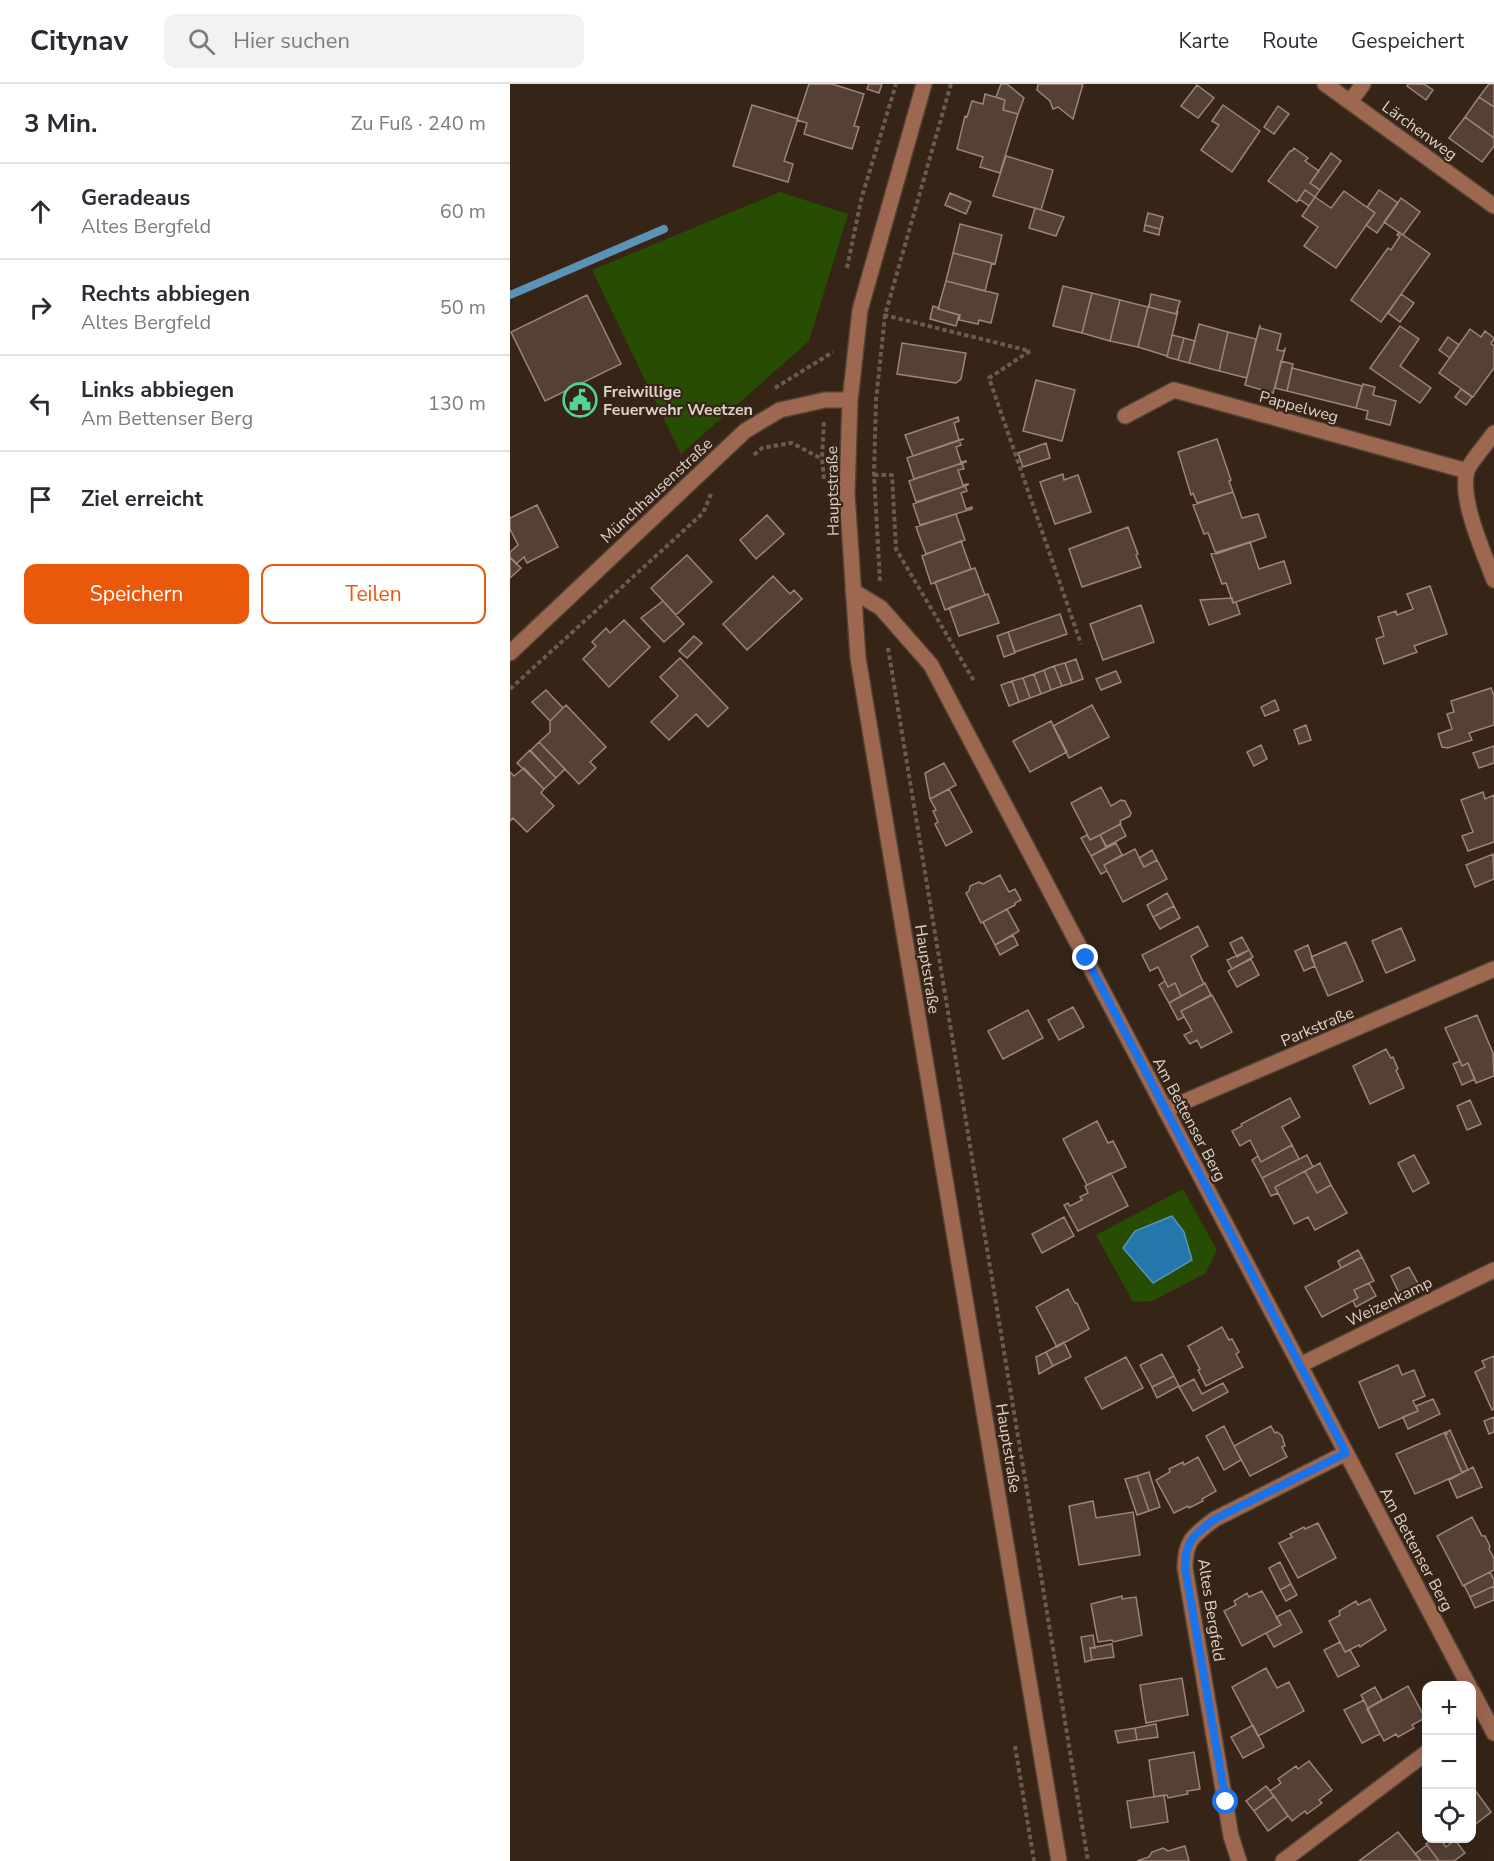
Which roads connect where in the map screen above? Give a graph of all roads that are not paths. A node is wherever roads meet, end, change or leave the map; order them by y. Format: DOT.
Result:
graph roads {
  1 [pos="924,84"];
  2 [pos="1325,84"];
  3 [pos="1363,84"];
  4 [pos="1350,102"];
  5 [pos="1494,206"];
  6 [pos="850,400"];
  7 [pos="1125,416"];
  8 [pos="1494,433"];
  9 [pos="1467,471"];
  10 [pos="1494,580"];
  11 [pos="853,591"];
  12 [pos="510,652"];
  13 [pos="1490,975"];
  14 [pos="1165,1110"];
  15 [pos="1494,1269"];
  16 [pos="1300,1365"];
  17 [pos="1346,1453"];
  18 [pos="1466,1681"];
  19 [pos="1477,1715"];
  20 [pos="1494,1734"];
  21 [pos="1422,1756"];
  22 [pos="1059,1861"];
  23 [pos="1239,1861"];
  24 [pos="1283,1861"];
  1 -- 6 [label="street, Hauptstraße"];
  2 -- 4 [label="street, Lärchenweg"];
  3 -- 4 [label="street"];
  4 -- 5 [label="street, Lärchenweg"];
  6 -- 11 [label="street, Hauptstraße"];
  6 -- 12 [label="street, Münchhausenstraße"];
  7 -- 9 [label="street, Pappelweg"];
  8 -- 9 [label="street"];
  9 -- 10 [label="street"];
  11 -- 14 [label="street, Am Bettenser Berg"];
  11 -- 22 [label="street, Hauptstraße"];
  13 -- 14 [label="street, Parkstraße"];
  14 -- 16 [label="street, Am Bettenser Berg"];
  15 -- 16 [label="street, Weizenkamp"];
  16 -- 17 [label="street, Am Bettenser Berg"];
  17 -- 18 [label="street, Am Bettenser Berg"];
  17 -- 23 [label="street, Altes Bergfeld"];
  19 -- 20 [label="street"];
  21 -- 24 [label="street"];
}
